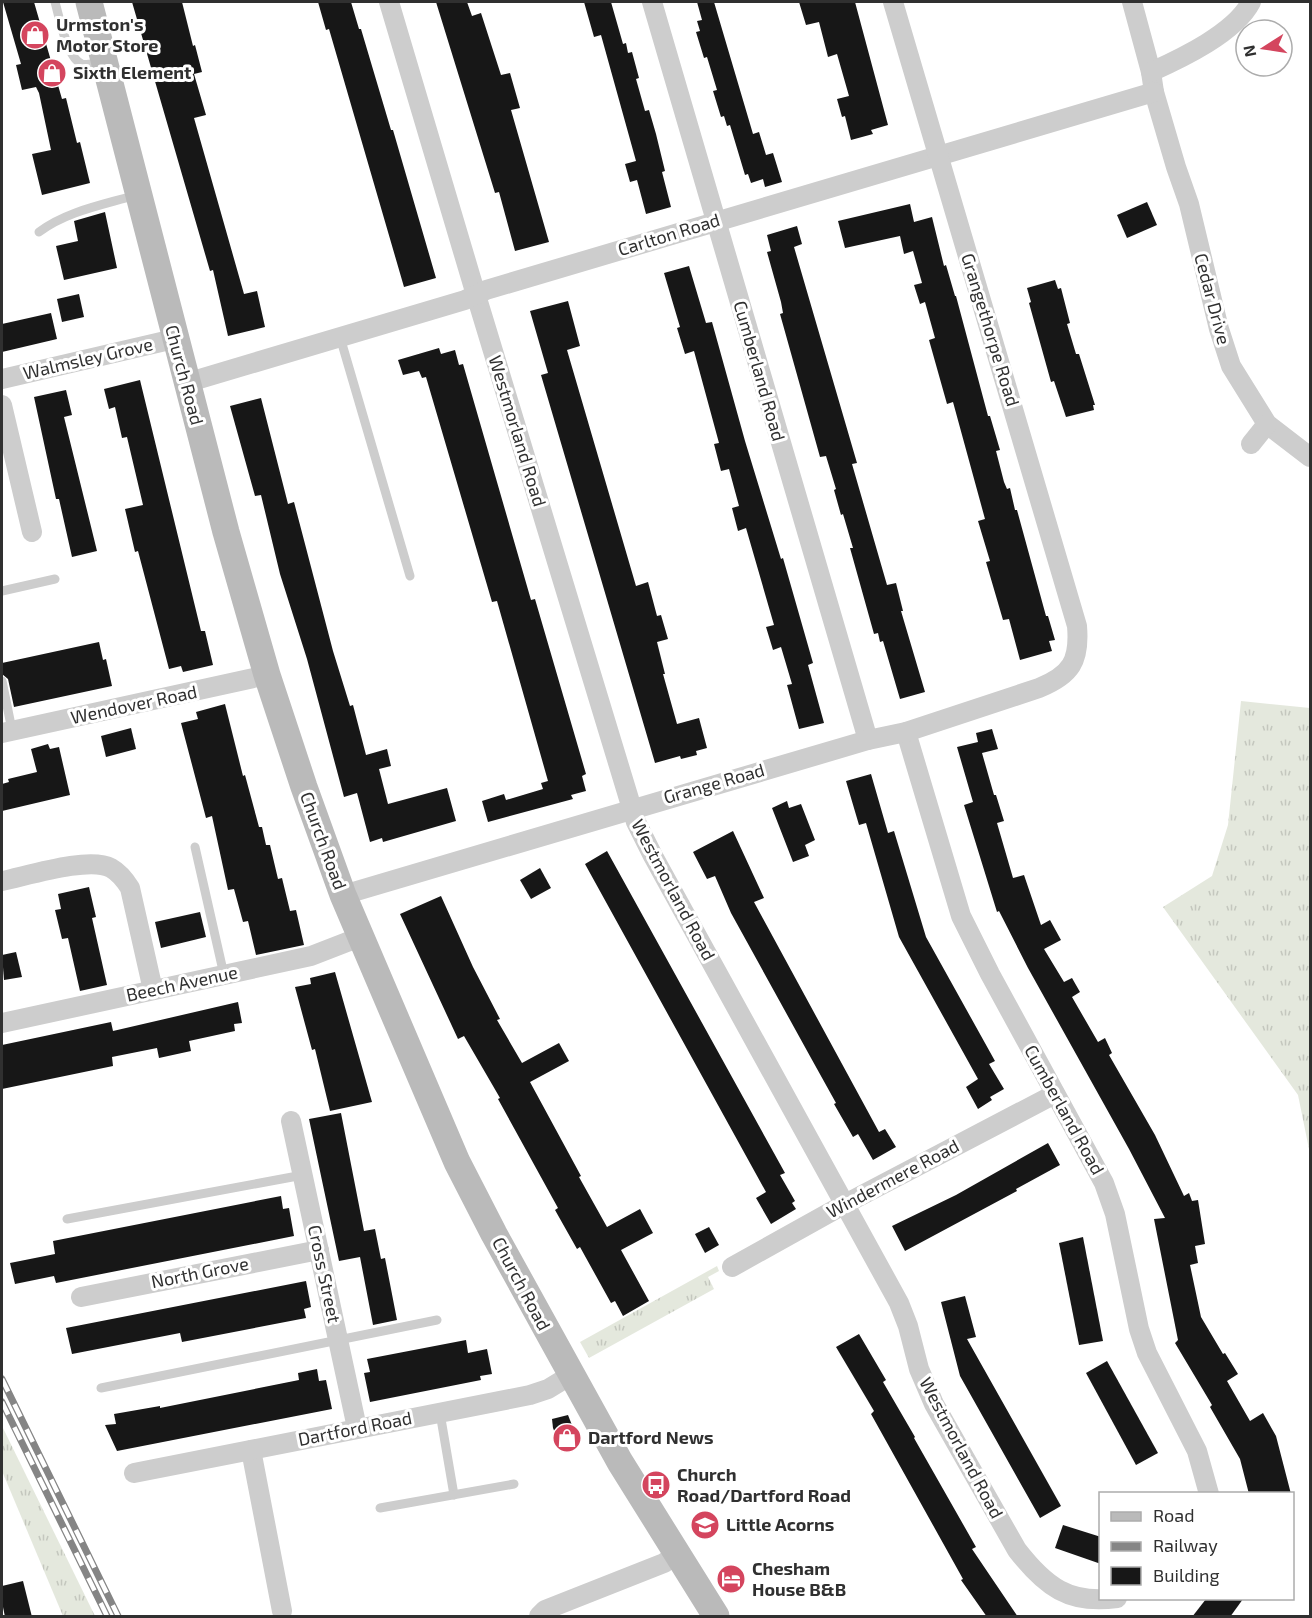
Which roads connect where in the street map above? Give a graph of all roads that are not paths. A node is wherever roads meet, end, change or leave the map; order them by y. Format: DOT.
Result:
graph roads {
  1 [pos="55,2"];
  2 [pos="89,2"];
  3 [pos="389,2"];
  4 [pos="652,2"];
  5 [pos="894,2"];
  6 [pos="1132,2"];
  7 [pos="1251,2"];
  8 [pos="104,60"];
  9 [pos="1151,72"];
  10 [pos="1154,92"];
  11 [pos="938,157"];
  12 [pos="138,195"];
  13 [pos="716,221"];
  14 [pos="39,231"];
  15 [pos="476,295"];
  16 [pos="340,337"];
  17 [pos="174,339"];
  18 [pos="2,379"];
  19 [pos="186,383"];
  20 [pos="2,405"];
  21 [pos="1267,424"];
  22 [pos="1251,444"];
  23 [pos="1311,458"];
  24 [pos="32,532"];
  25 [pos="410,576"];
  26 [pos="55,579"];
  27 [pos="2,591"];
  28 [pos="1075,660"];
  29 [pos="267,675"];
  30 [pos="2,681"];
  31 [pos="7,731"];
  32 [pos="906,732"];
  33 [pos="868,740"];
  34 [pos="631,809"];
  35 [pos="195,847"];
  36 [pos="2,881"];
  37 [pos="343,895"];
  38 [pos="360,937"];
  39 [pos="224,975"];
  40 [pos="153,990"];
  41 [pos="2,1023"];
  42 [pos="1055,1094"];
  43 [pos="291,1121"];
  44 [pos="303,1174"];
  45 [pos="844,1204"];
  46 [pos="67,1219"];
  47 [pos="319,1250"];
  48 [pos="732,1267"];
  49 [pos="81,1297"];
  50 [pos="437,1320"];
  51 [pos="338,1340"];
  52 [pos="571,1375"];
  53 [pos="101,1388"];
  54 [pos="440,1413"];
  55 [pos="357,1428"];
  56 [pos="251,1450"];
  57 [pos="134,1473"];
  58 [pos="514,1484"];
  59 [pos="1208,1492"];
  60 [pos="454,1495"];
  61 [pos="380,1509"];
  62 [pos="677,1554"];
  63 [pos="1099,1600"];
  64 [pos="282,1611"];
  65 [pos="539,1617"];
  66 [pos="717,1617"];
  1 -- 8 [label="lane"];
  2 -- 8 [label="main road, Church Road"];
  3 -- 15 [label="street, Westmorland Road"];
  4 -- 13 [label="street, Cumberland Road"];
  5 -- 11 [label="street, Grangethorpe Road"];
  6 -- 9 [label="street"];
  7 -- 9 [label="street"];
  8 -- 12 [label="main road, Church Road"];
  9 -- 10 [label="street"];
  10 -- 11 [label="street, Carlton Road"];
  10 -- 21 [label="street, Cedar Drive"];
  11 -- 13 [label="street, Carlton Road"];
  11 -- 28 [label="street, Grangethorpe Road"];
  12 -- 14 [label="lane"];
  12 -- 17 [label="main road, Church Road"];
  13 -- 15 [label="street, Carlton Road"];
  13 -- 33 [label="street, Cumberland Road"];
  15 -- 16 [label="street, Carlton Road"];
  15 -- 34 [label="street, Westmorland Road"];
  16 -- 19 [label="street, Carlton Road"];
  16 -- 25 [label="lane"];
  17 -- 18 [label="street, Walmsley Grove"];
  17 -- 19 [label="main road, Church Road"];
  19 -- 29 [label="main road, Church Road"];
  20 -- 24 [label="street"];
  21 -- 22 [label="street"];
  21 -- 23 [label="street, Cedar Drive"];
  26 -- 27 [label="lane"];
  28 -- 32 [label="street, Grange Road"];
  29 -- 31 [label="street, Wendover Road"];
  29 -- 37 [label="main road, Church Road"];
  30 -- 31 [label="lane"];
  32 -- 33 [label="street, Grange Road"];
  32 -- 42 [label="street, Cumberland Road"];
  33 -- 34 [label="street, Grange Road"];
  34 -- 37 [label="street, Grange Road"];
  34 -- 45 [label="street, Westmorland Road"];
  35 -- 39 [label="lane"];
  36 -- 40 [label="street"];
  37 -- 38 [label="main road, Church Road"];
  38 -- 39 [label="street, Beech Avenue"];
  38 -- 52 [label="main road, Church Road"];
  39 -- 40 [label="street, Beech Avenue"];
  40 -- 41 [label="street, Beech Avenue"];
  42 -- 45 [label="street, Windermere Road"];
  42 -- 59 [label="street, Cumberland Road"];
  43 -- 44 [label="street, Cross Street"];
  44 -- 46 [label="lane"];
  44 -- 47 [label="street, Cross Street"];
  45 -- 48 [label="street, Windermere Road"];
  45 -- 63 [label="street, Westmorland Road"];
  47 -- 49 [label="street, North Grove"];
  47 -- 51 [label="street, Cross Street"];
  50 -- 51 [label="lane"];
  51 -- 53 [label="lane"];
  51 -- 55 [label="street, Cross Street"];
  52 -- 54 [label="street, Dartford Road"];
  52 -- 62 [label="main road, Church Road"];
  54 -- 55 [label="street, Dartford Road"];
  54 -- 60 [label="lane"];
  55 -- 56 [label="street, Dartford Road"];
  56 -- 57 [label="street, Dartford Road"];
  56 -- 64 [label="street"];
  58 -- 60 [label="lane"];
  60 -- 61 [label="lane"];
  62 -- 65 [label="street"];
  62 -- 66 [label="main road, Church Road"];
}
